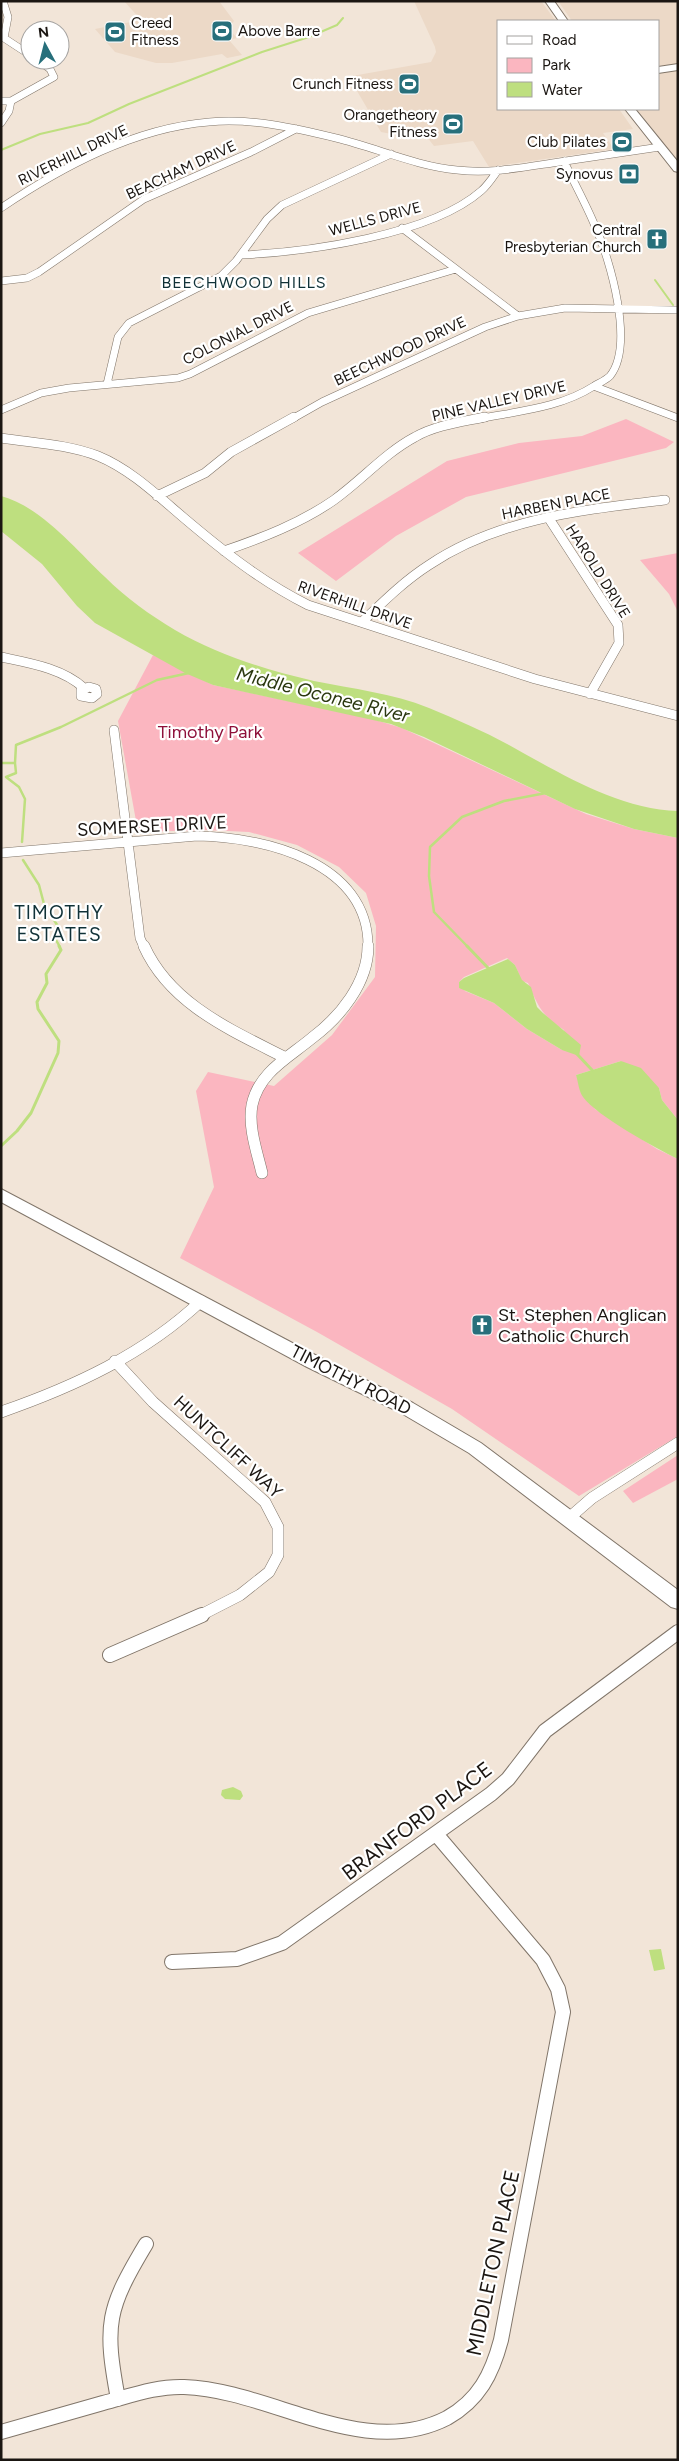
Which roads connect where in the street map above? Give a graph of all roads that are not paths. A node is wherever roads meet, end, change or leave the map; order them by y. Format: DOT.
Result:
graph roads {
  1 [pos="3,1"];
  2 [pos="549,1"];
  3 [pos="563,20"];
  4 [pos="20,48"];
  5 [pos="678,67"];
  6 [pos="50,70"];
  7 [pos="659,70"];
  8 [pos="1,101"];
  9 [pos="12,101"];
  10 [pos="631,110"];
  11 [pos="1,123"];
  12 [pos="296,129"];
  13 [pos="660,147"];
  14 [pos="390,154"];
  15 [pos="564,161"];
  16 [pos="678,168"];
  17 [pos="498,170"];
  18 [pos="1,208"];
  19 [pos="402,228"];
  20 [pos="241,255"];
  21 [pos="456,269"];
  22 [pos="1,281"];
  23 [pos="618,310"];
  24 [pos="678,310"];
  25 [pos="518,316"];
  26 [pos="107,384"];
  27 [pos="596,386"];
  28 [pos="1,410"];
  29 [pos="678,418"];
  30 [pos="1,438"];
  31 [pos="157,496"];
  32 [pos="665,500"];
  33 [pos="548,517"];
  34 [pos="224,552"];
  35 [pos="362,622"];
  36 [pos="1,657"];
  37 [pos="84,688"];
  38 [pos="590,694"];
  39 [pos="678,716"];
  40 [pos="114,730"];
  41 [pos="128,842"];
  42 [pos="1,853"];
  43 [pos="284,1058"];
  44 [pos="262,1173"];
  45 [pos="1,1195"];
  46 [pos="201,1301"];
  47 [pos="115,1361"];
  48 [pos="1,1412"];
  49 [pos="678,1442"];
  50 [pos="569,1518"];
  51 [pos="678,1601"];
  52 [pos="678,1632"];
  53 [pos="110,1655"];
  54 [pos="436,1834"];
  55 [pos="172,1962"];
  56 [pos="146,2244"];
  57 [pos="118,2399"];
  58 [pos="1,2432"];
  1 -- 4 [label="street"];
  2 -- 3 [label="main road"];
  5 -- 7 [label="main road"];
  6 -- 9 [label="street"];
  8 -- 9 [label="street"];
  9 -- 11 [label="street"];
  10 -- 13 [label="main road"];
  12 -- 14 [label="street, RIVERHILL DRIVE"];
  12 -- 18 [label="street, RIVERHILL DRIVE"];
  12 -- 22 [label="street, BEACHAM DRIVE"];
  13 -- 15 [label="street, RIVERHILL DRIVE"];
  13 -- 16 [label="main road"];
  14 -- 17 [label="street, RIVERHILL DRIVE"];
  14 -- 20 [label="street"];
  15 -- 17 [label="street, RIVERHILL DRIVE"];
  15 -- 23 [label="street, PINE VALLEY DRIVE"];
  17 -- 19 [label="street, WELLS DRIVE"];
  19 -- 20 [label="street, WELLS DRIVE"];
  19 -- 21 [label="street"];
  20 -- 26 [label="street"];
  21 -- 25 [label="street"];
  21 -- 26 [label="street, COLONIAL DRIVE"];
  23 -- 24 [label="street, BEECHWOOD DRIVE"];
  23 -- 25 [label="street, BEECHWOOD DRIVE"];
  23 -- 27 [label="street, PINE VALLEY DRIVE"];
  25 -- 31 [label="street, BEECHWOOD DRIVE"];
  26 -- 28 [label="street, COLONIAL DRIVE"];
  27 -- 29 [label="street"];
  27 -- 34 [label="street, PINE VALLEY DRIVE"];
  30 -- 31 [label="street, RIVERHILL DRIVE"];
  31 -- 34 [label="street, RIVERHILL DRIVE"];
  32 -- 33 [label="street, HARBEN PLACE"];
  33 -- 35 [label="street, HARBEN PLACE"];
  33 -- 38 [label="street, HAROLD DRIVE"];
  34 -- 35 [label="street, RIVERHILL DRIVE"];
  35 -- 38 [label="street, RIVERHILL DRIVE"];
  36 -- 37 [label="street"];
  38 -- 39 [label="street, RIVERHILL DRIVE"];
  40 -- 41 [label="street"];
  41 -- 42 [label="street, SOMERSET DRIVE"];
  41 -- 43 [label="street"];
  41 -- 43 [label="street, SOMERSET DRIVE"];
  43 -- 44 [label="street, SOMERSET DRIVE"];
  45 -- 46 [label="main road, TIMOTHY ROAD"];
  46 -- 47 [label="street"];
  46 -- 50 [label="main road, TIMOTHY ROAD"];
  47 -- 48 [label="street"];
  47 -- 53 [label="street, HUNTCLIFF WAY"];
  49 -- 50 [label="street"];
  50 -- 51 [label="main road, TIMOTHY ROAD"];
  52 -- 54 [label="street, BRANFORD PLACE"];
  54 -- 55 [label="street, BRANFORD PLACE"];
  54 -- 57 [label="street, MIDDLETON PLACE"];
  56 -- 57 [label="street"];
  57 -- 58 [label="street, MIDDLETON PLACE"];
}
